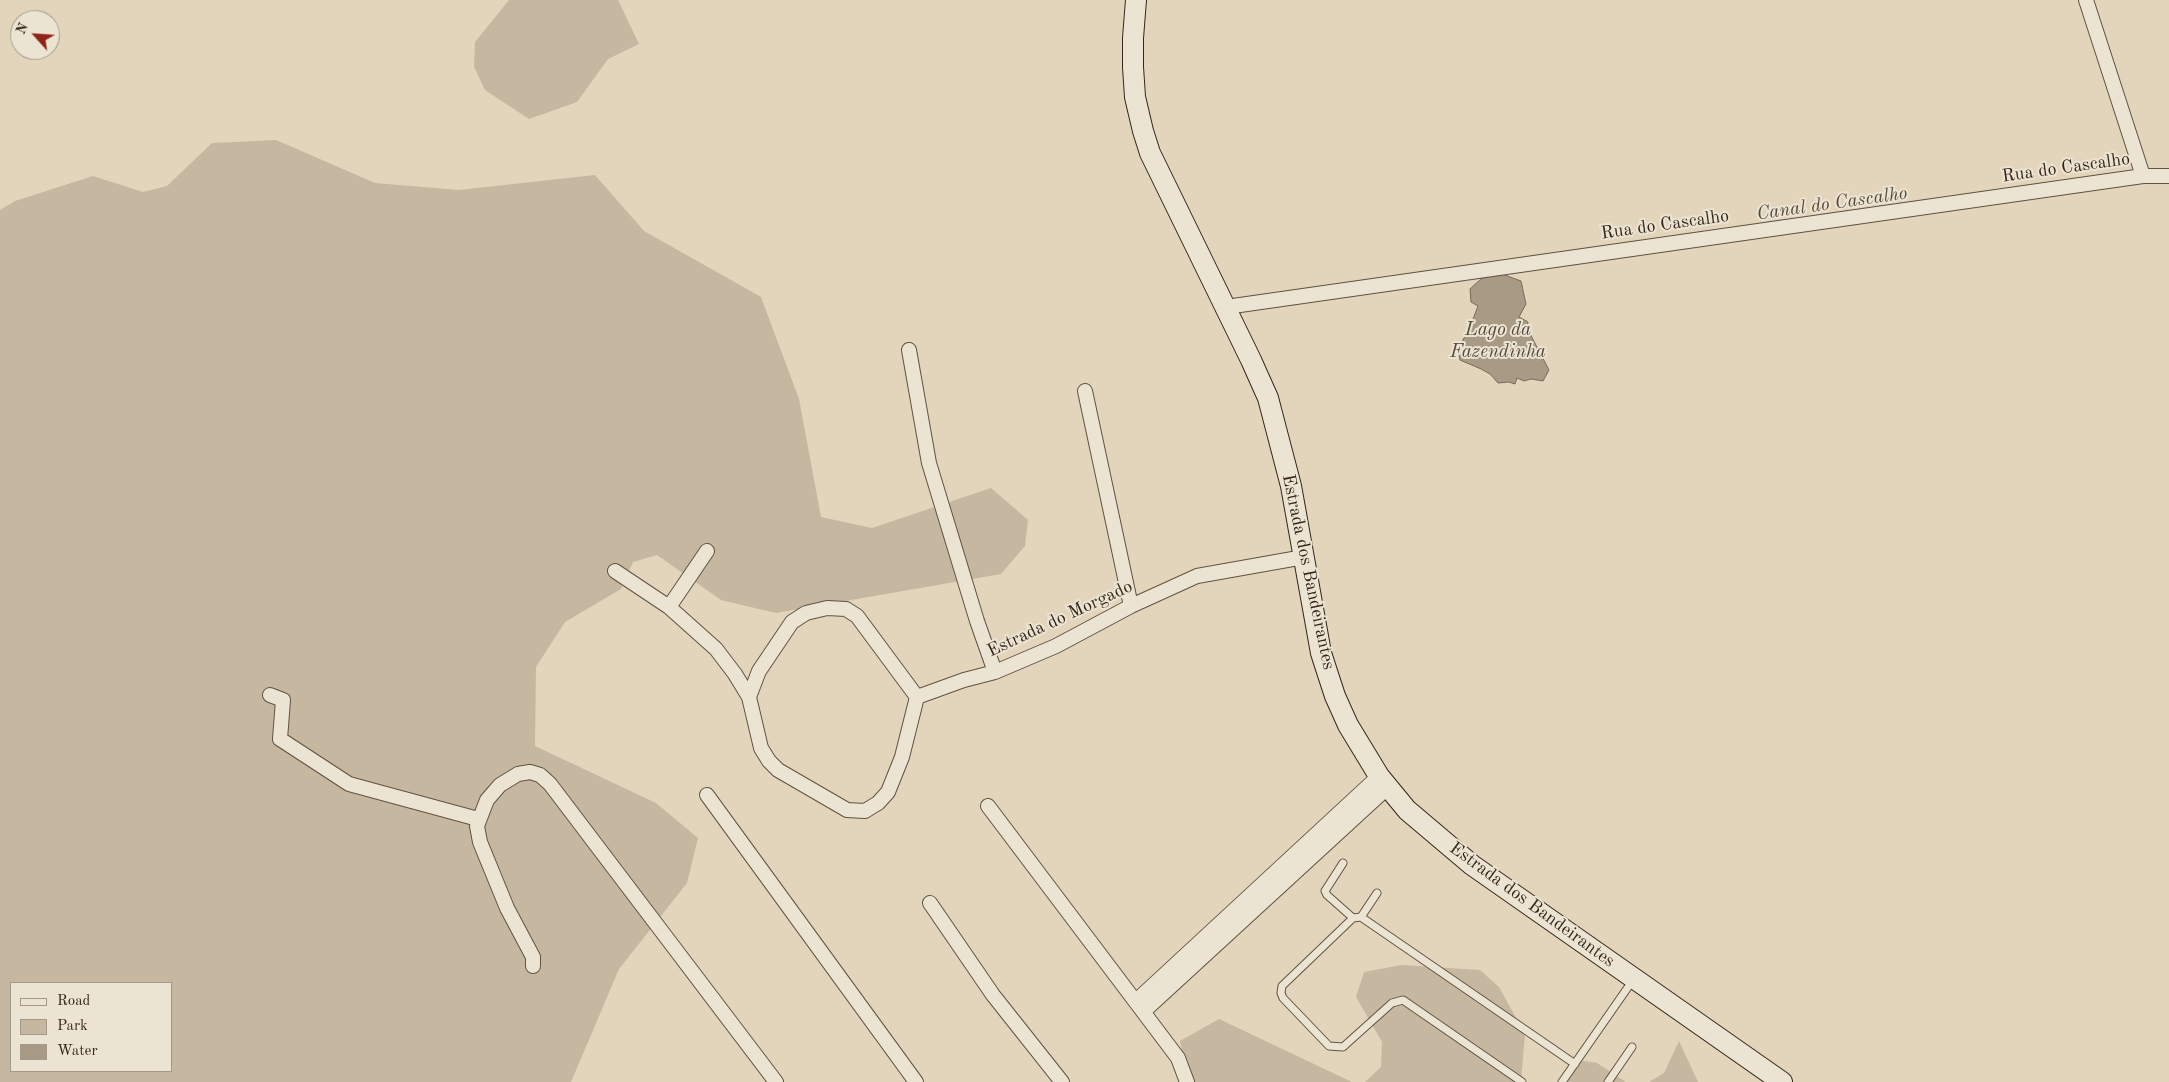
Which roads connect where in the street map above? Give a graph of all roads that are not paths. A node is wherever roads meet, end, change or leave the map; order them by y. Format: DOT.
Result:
graph roads {
  1 [pos="1136,0"];
  2 [pos="2086,0"];
  3 [pos="2143,176"];
  4 [pos="2169,176"];
  5 [pos="1226,307"];
  6 [pos="909,350"];
  7 [pos="1085,391"];
  8 [pos="707,551"];
  9 [pos="1304,557"];
  10 [pos="615,571"];
  11 [pos="1131,606"];
  12 [pos="668,607"];
  13 [pos="995,672"];
  14 [pos="270,695"];
  15 [pos="749,697"];
  16 [pos="917,697"];
  17 [pos="1384,782"];
  18 [pos="707,795"];
  19 [pos="988,806"];
  20 [pos="478,819"];
  21 [pos="1343,864"];
  22 [pos="1377,893"];
  23 [pos="930,903"];
  24 [pos="1361,917"];
  25 [pos="1352,918"];
  26 [pos="533,966"];
  27 [pos="1634,978"];
  28 [pos="1140,1006"];
  29 [pos="1632,1047"];
  30 [pos="1575,1064"];
  31 [pos="776,1082"];
  32 [pos="916,1082"];
  33 [pos="1062,1082"];
  34 [pos="1187,1082"];
  35 [pos="1522,1082"];
  36 [pos="1562,1082"];
  37 [pos="1608,1082"];
  38 [pos="1782,1082"];
  1 -- 5 [label="main road, Estrada dos Bandeirantes"];
  2 -- 3 [label="street"];
  3 -- 4 [label="street, Rua do Cascalho"];
  3 -- 5 [label="street, Rua do Cascalho"];
  5 -- 9 [label="main road, Estrada dos Bandeirantes"];
  6 -- 13 [label="street"];
  7 -- 11 [label="street"];
  8 -- 12 [label="street"];
  9 -- 11 [label="street, Estrada do Morgado"];
  9 -- 17 [label="main road, Estrada dos Bandeirantes"];
  10 -- 12 [label="street"];
  11 -- 13 [label="street, Estrada do Morgado"];
  12 -- 15 [label="street"];
  13 -- 16 [label="street, Estrada do Morgado"];
  14 -- 20 [label="street"];
  15 -- 16 [label="street"];
  15 -- 16 [label="street"];
  17 -- 27 [label="main road, Estrada dos Bandeirantes"];
  17 -- 28 [label="street"];
  18 -- 32 [label="street"];
  19 -- 28 [label="street"];
  20 -- 26 [label="street"];
  20 -- 31 [label="street"];
  21 -- 25 [label="lane"];
  22 -- 24 [label="lane"];
  23 -- 33 [label="street"];
  24 -- 25 [label="lane"];
  24 -- 30 [label="lane"];
  25 -- 35 [label="lane"];
  27 -- 30 [label="lane"];
  27 -- 38 [label="main road, Estrada dos Bandeirantes"];
  28 -- 34 [label="street"];
  29 -- 37 [label="lane"];
  30 -- 36 [label="lane"];
}
